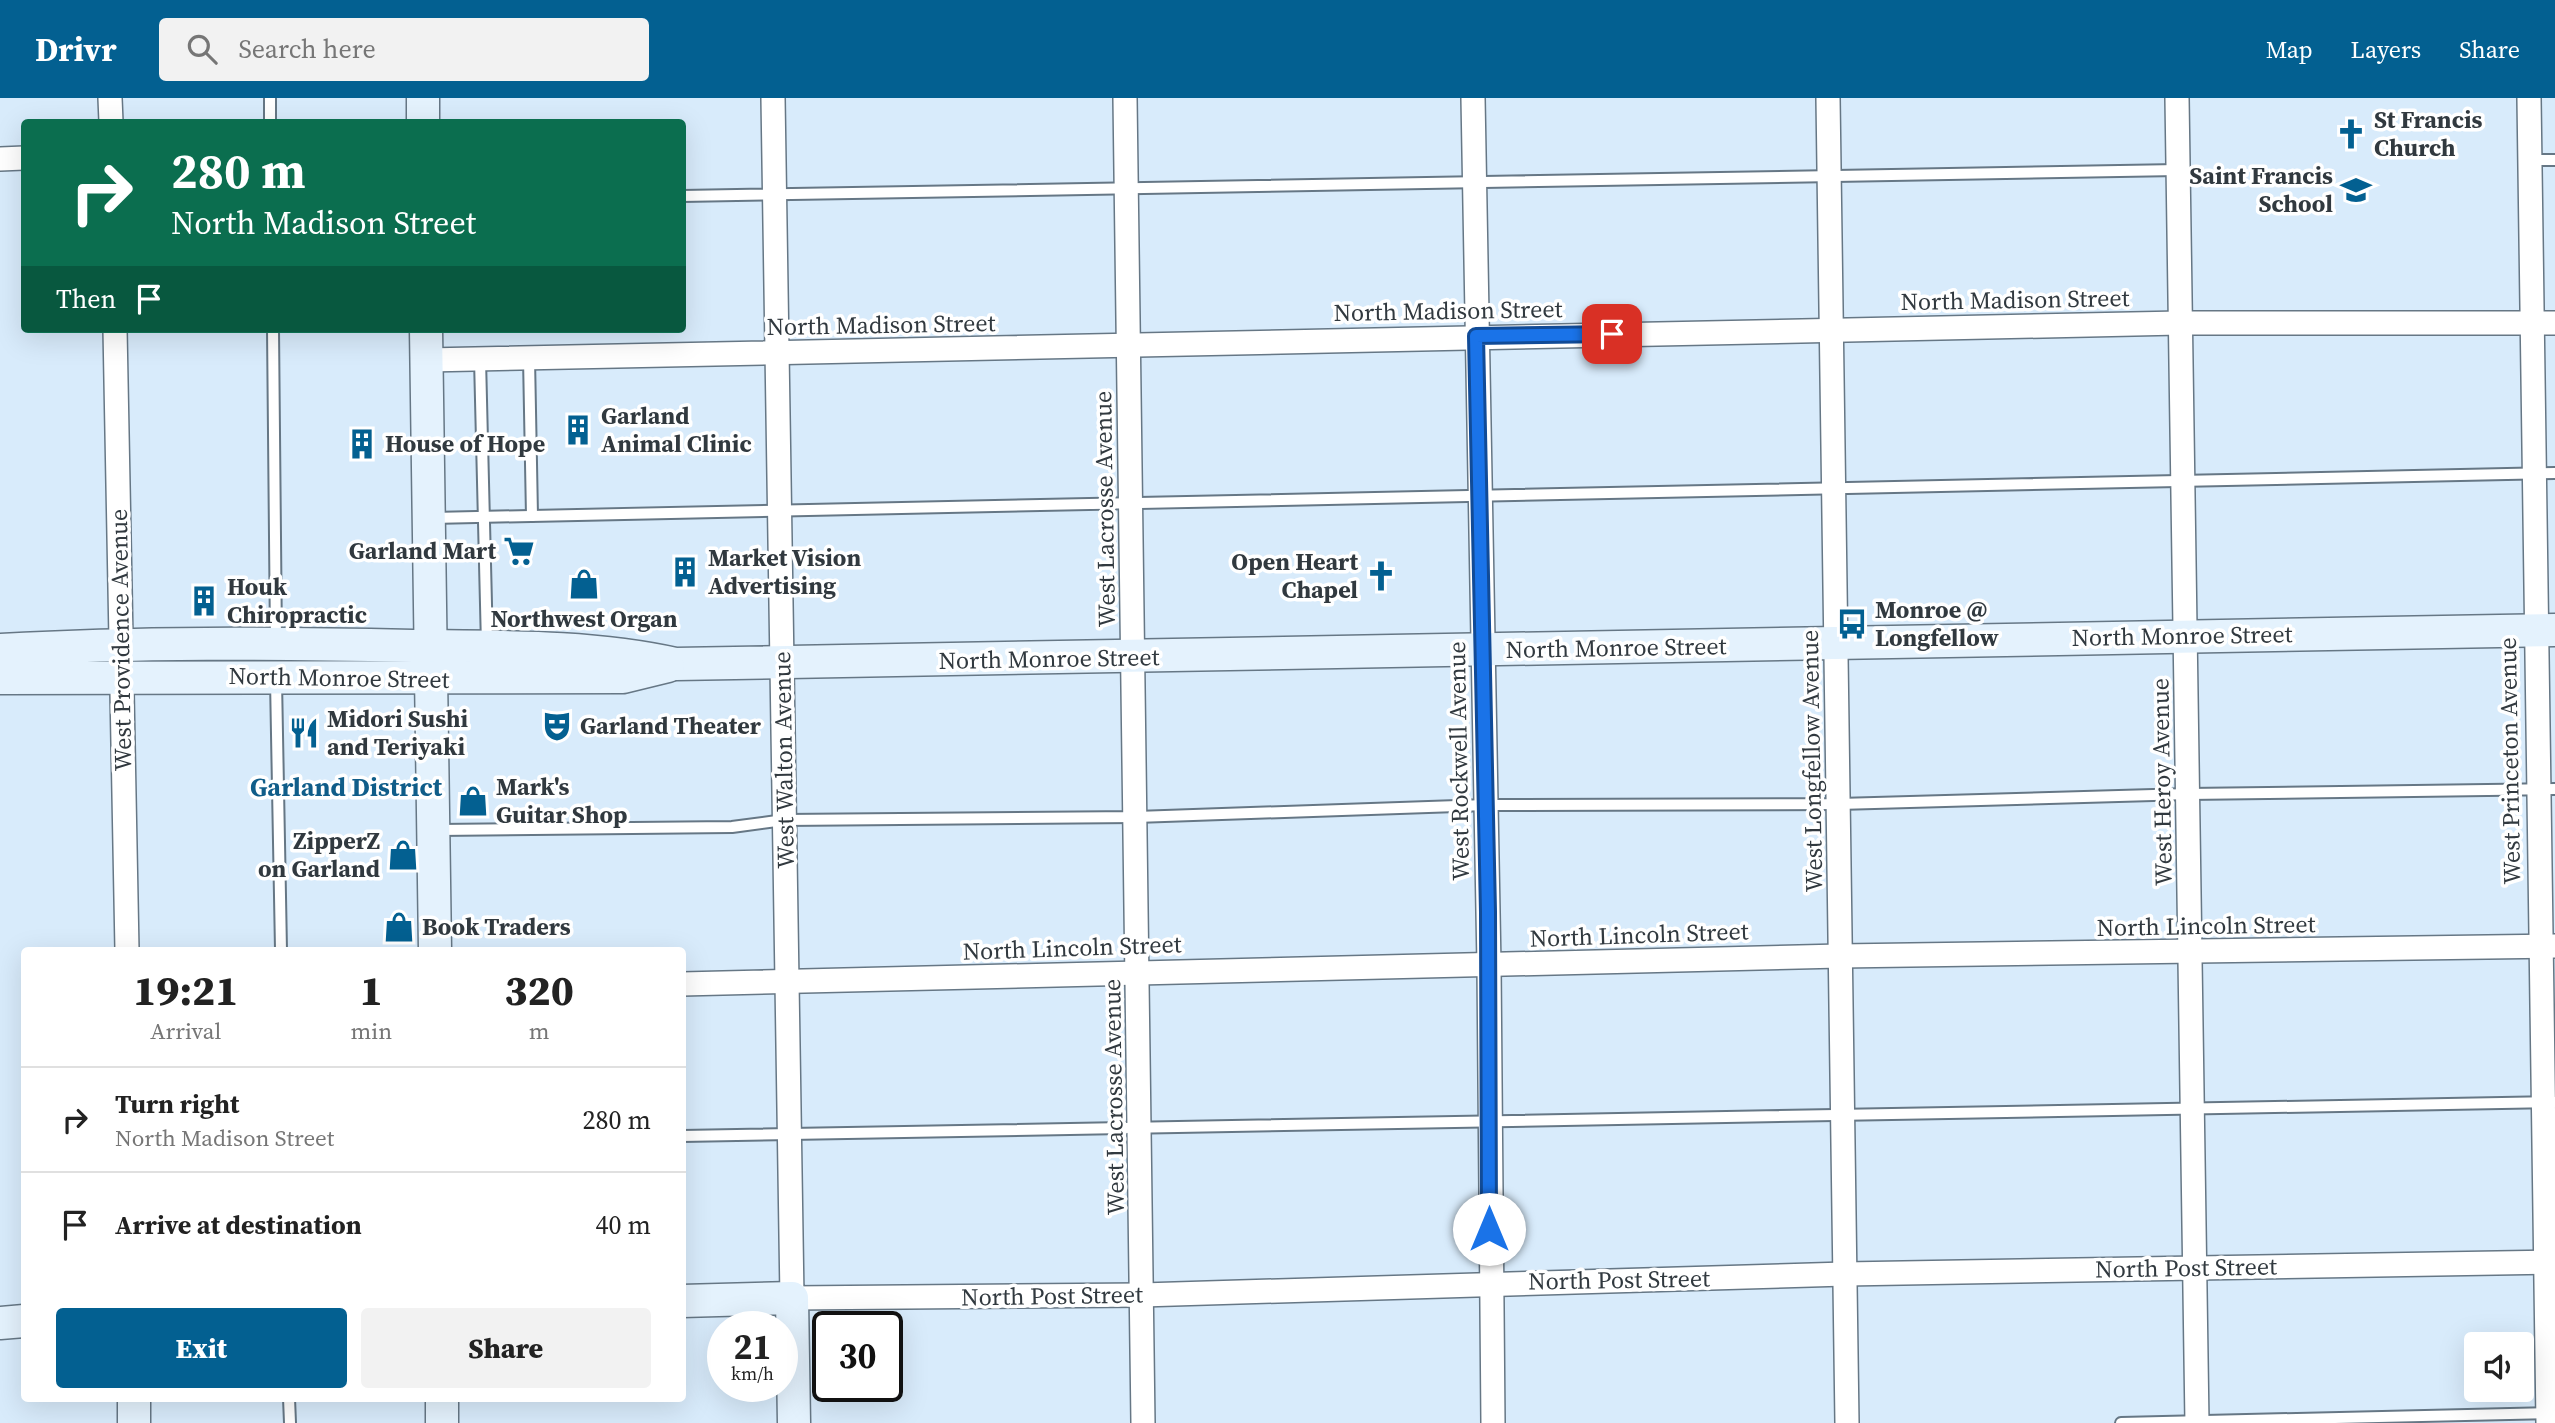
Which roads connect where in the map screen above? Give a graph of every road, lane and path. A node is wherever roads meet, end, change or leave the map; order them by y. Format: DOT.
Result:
graph roads {
  1 [pos="110,98"];
  2 [pos="270,98"];
  3 [pos="423,98"];
  4 [pos="773,98"];
  5 [pos="1125,98"];
  6 [pos="1473,98"];
  7 [pos="1828,98"];
  8 [pos="2177,98"];
  9 [pos="2529,98"];
  10 [pos="111,119"];
  11 [pos="270,119"];
  12 [pos="423,119"];
  13 [pos="21,158"];
  14 [pos="0,159"];
  15 [pos="2529,160"];
  16 [pos="2555,160"];
  17 [pos="2178,170"];
  18 [pos="1829,175"];
  19 [pos="1474,181"];
  20 [pos="1126,189"];
  21 [pos="775,195"];
  22 [pos="686,196"];
  23 [pos="2180,323"];
  24 [pos="2555,323"];
  25 [pos="2531,324"];
  26 [pos="1830,330"];
  27 [pos="115,333"];
  28 [pos="273,333"];
  29 [pos="426,333"];
  30 [pos="1476,336"];
  31 [pos="1129,346"];
  32 [pos="778,354"];
  33 [pos="529,358"];
  34 [pos="480,359"];
  35 [pos="427,360"];
  36 [pos="2544,474"];
  37 [pos="2183,481"];
  38 [pos="1834,488"];
  39 [pos="1479,495"];
  40 [pos="1131,502"];
  41 [pos="781,511"];
  42 [pos="532,516"];
  43 [pos="486,517"];
  44 [pos="429,518"];
  45 [pos="2545,630"];
  46 [pos="2186,636"];
  47 [pos="122,643"];
  48 [pos="1837,643"];
  49 [pos="276,644"];
  50 [pos="431,646"];
  51 [pos="487,648"];
  52 [pos="0,650"];
  53 [pos="1483,651"];
  54 [pos="1134,658"];
  55 [pos="783,663"];
  56 [pos="676,664"];
  57 [pos="122,677"];
  58 [pos="276,677"];
  59 [pos="0,678"];
  60 [pos="431,679"];
  61 [pos="2546,789"];
  62 [pos="2188,794"];
  63 [pos="1839,804"];
  64 [pos="1486,805"];
  65 [pos="1136,817"];
  66 [pos="784,820"];
  67 [pos="433,830"];
  68 [pos="127,947"];
  69 [pos="281,947"];
  70 [pos="435,947"];
  71 [pos="2547,947"];
  72 [pos="2191,953"];
  73 [pos="1840,956"];
  74 [pos="1489,966"];
  75 [pos="1139,972"];
  76 [pos="787,982"];
  77 [pos="686,984"];
  78 [pos="2549,1102"];
  79 [pos="2192,1106"];
  80 [pos="1841,1113"];
  81 [pos="1489,1121"];
  82 [pos="1140,1128"];
  83 [pos="789,1134"];
  84 [pos="686,1136"];
  85 [pos="2550,1262"];
  86 [pos="2194,1268"];
  87 [pos="1845,1274"];
  88 [pos="1489,1283"];
  89 [pos="1142,1295"];
  90 [pos="792,1298"];
  91 [pos="686,1301"];
  92 [pos="21,1322"];
  93 [pos="0,1325"];
  94 [pos="21,1328"];
  95 [pos="134,1402"];
  96 [pos="289,1402"];
  97 [pos="442,1402"];
  98 [pos="2551,1417"];
  99 [pos="2197,1422"];
  100 [pos="134,1423"];
  101 [pos="290,1423"];
  102 [pos="442,1423"];
  103 [pos="794,1423"];
  104 [pos="1143,1423"];
  105 [pos="1493,1423"];
  106 [pos="1847,1423"];
  107 [pos="2121,1423"];
  1 -- 10 [label="street"];
  2 -- 11 [label="lane"];
  3 -- 12 [label="main road"];
  4 -- 21 [label="street, West Walton Avenue"];
  5 -- 20 [label="street, West Lacrosse Avenue"];
  6 -- 19 [label="street, West Rockwell Avenue"];
  7 -- 18 [label="street, West Longfellow Avenue"];
  8 -- 17 [label="street, West Heroy Avenue"];
  9 -- 15 [label="street, West Princeton Avenue"];
  13 -- 14 [label="street"];
  15 -- 16 [label="lane"];
  15 -- 25 [label="street, West Princeton Avenue"];
  17 -- 18 [label="lane"];
  17 -- 23 [label="street, West Heroy Avenue"];
  18 -- 19 [label="lane"];
  18 -- 26 [label="street, West Longfellow Avenue"];
  19 -- 20 [label="lane"];
  19 -- 30 [label="street, West Rockwell Avenue"];
  20 -- 21 [label="lane"];
  20 -- 31 [label="street, West Lacrosse Avenue"];
  21 -- 22 [label="lane"];
  21 -- 32 [label="street, West Walton Avenue"];
  23 -- 25 [label="street, North Madison Street"];
  23 -- 26 [label="street, North Madison Street"];
  23 -- 37 [label="street, West Heroy Avenue"];
  24 -- 25 [label="street, North Madison Street"];
  25 -- 36 [label="street, West Princeton Avenue"];
  26 -- 30 [label="street, North Madison Street"];
  26 -- 38 [label="street, West Longfellow Avenue"];
  27 -- 47 [label="street, West Providence Avenue"];
  28 -- 49 [label="lane"];
  29 -- 35 [label="main road"];
  30 -- 31 [label="street, North Madison Street"];
  30 -- 39 [label="street, West Rockwell Avenue"];
  31 -- 32 [label="street, North Madison Street"];
  31 -- 40 [label="street, West Lacrosse Avenue"];
  32 -- 33 [label="street, North Madison Street"];
  32 -- 41 [label="street, West Walton Avenue"];
  33 -- 34 [label="street, North Madison Street"];
  33 -- 42 [label="lane"];
  34 -- 35 [label="street, North Madison Street"];
  34 -- 43 [label="lane"];
  35 -- 44 [label="main road"];
  36 -- 37 [label="lane"];
  36 -- 45 [label="street, West Princeton Avenue"];
  37 -- 38 [label="lane"];
  37 -- 46 [label="street, West Heroy Avenue"];
  38 -- 39 [label="lane"];
  38 -- 48 [label="street, West Longfellow Avenue"];
  39 -- 40 [label="lane"];
  39 -- 53 [label="street, West Rockwell Avenue"];
  40 -- 41 [label="lane"];
  40 -- 54 [label="street, West Lacrosse Avenue"];
  41 -- 42 [label="lane"];
  41 -- 55 [label="street, West Walton Avenue"];
  42 -- 43 [label="lane"];
  43 -- 44 [label="lane"];
  43 -- 51 [label="lane"];
  44 -- 50 [label="main road"];
  45 -- 46 [label="main road, North Monroe Street"];
  45 -- 61 [label="street, West Princeton Avenue"];
  46 -- 48 [label="main road, North Monroe Street"];
  46 -- 62 [label="street, West Heroy Avenue"];
  47 -- 49 [label="main road, North Monroe Street"];
  47 -- 52 [label="main road, North Monroe Street"];
  47 -- 57 [label="street, West Providence Avenue"];
  48 -- 53 [label="main road, North Monroe Street"];
  48 -- 63 [label="street, West Longfellow Avenue"];
  49 -- 50 [label="main road, North Monroe Street"];
  50 -- 51 [label="main road, North Monroe Street"];
  50 -- 60 [label="main road"];
  51 -- 56 [label="main road, North Monroe Street"];
  53 -- 54 [label="main road, North Monroe Street"];
  53 -- 64 [label="street, West Rockwell Avenue"];
  54 -- 55 [label="main road, North Monroe Street"];
  54 -- 65 [label="street, West Lacrosse Avenue"];
  55 -- 56 [label="main road, North Monroe Street"];
  55 -- 66 [label="street, West Walton Avenue"];
  56 -- 60 [label="main road, North Monroe Street"];
  57 -- 58 [label="main road, North Monroe Street"];
  57 -- 59 [label="main road, North Monroe Street"];
  57 -- 68 [label="street, West Providence Avenue"];
  58 -- 60 [label="main road, North Monroe Street"];
  58 -- 69 [label="lane"];
  60 -- 67 [label="main road"];
  61 -- 62 [label="lane"];
  61 -- 71 [label="street, West Princeton Avenue"];
  62 -- 63 [label="lane"];
  62 -- 72 [label="street, West Heroy Avenue"];
  63 -- 64 [label="lane"];
  63 -- 73 [label="street, West Longfellow Avenue"];
  64 -- 65 [label="lane"];
  64 -- 74 [label="street, West Rockwell Avenue"];
  65 -- 66 [label="lane"];
  65 -- 75 [label="street, West Lacrosse Avenue"];
  66 -- 67 [label="lane"];
  66 -- 76 [label="street, West Walton Avenue"];
  67 -- 70 [label="main road"];
  71 -- 72 [label="street, North Lincoln Street"];
  71 -- 78 [label="street, West Princeton Avenue"];
  72 -- 73 [label="street, North Lincoln Street"];
  72 -- 79 [label="street, West Heroy Avenue"];
  73 -- 74 [label="street, North Lincoln Street"];
  73 -- 80 [label="street, West Longfellow Avenue"];
  74 -- 75 [label="street, North Lincoln Street"];
  74 -- 81 [label="street, West Rockwell Avenue"];
  75 -- 76 [label="street, North Lincoln Street"];
  75 -- 82 [label="street, West Lacrosse Avenue"];
  76 -- 77 [label="street, North Lincoln Street"];
  76 -- 83 [label="street, West Walton Avenue"];
  78 -- 79 [label="lane"];
  78 -- 85 [label="street, West Princeton Avenue"];
  79 -- 80 [label="lane"];
  79 -- 86 [label="street, West Heroy Avenue"];
  80 -- 81 [label="lane"];
  80 -- 87 [label="street, West Longfellow Avenue"];
  81 -- 82 [label="lane"];
  81 -- 88 [label="street, West Rockwell Avenue"];
  82 -- 83 [label="lane"];
  82 -- 89 [label="street, West Lacrosse Avenue"];
  83 -- 84 [label="lane"];
  83 -- 90 [label="street, West Walton Avenue"];
  85 -- 86 [label="street, North Post Street"];
  85 -- 98 [label="street, West Princeton Avenue"];
  86 -- 87 [label="street, North Post Street"];
  86 -- 99 [label="street, West Heroy Avenue"];
  87 -- 88 [label="street, North Post Street"];
  87 -- 106 [label="street, West Longfellow Avenue"];
  88 -- 89 [label="street, North Post Street"];
  88 -- 105 [label="street, West Rockwell Avenue"];
  89 -- 90 [label="street, North Post Street"];
  89 -- 104 [label="street, West Lacrosse Avenue"];
  90 -- 91 [label="main road, North Post Street"];
  90 -- 103 [label="main road, West Walton Avenue"];
  92 -- 93 [label="main road"];
  93 -- 94 [label="main road"];
  95 -- 100 [label="main road"];
  96 -- 101 [label="lane"];
  97 -- 102 [label="main road"];
  98 -- 99 [label="lane"];
  99 -- 107 [label="lane"];
}
